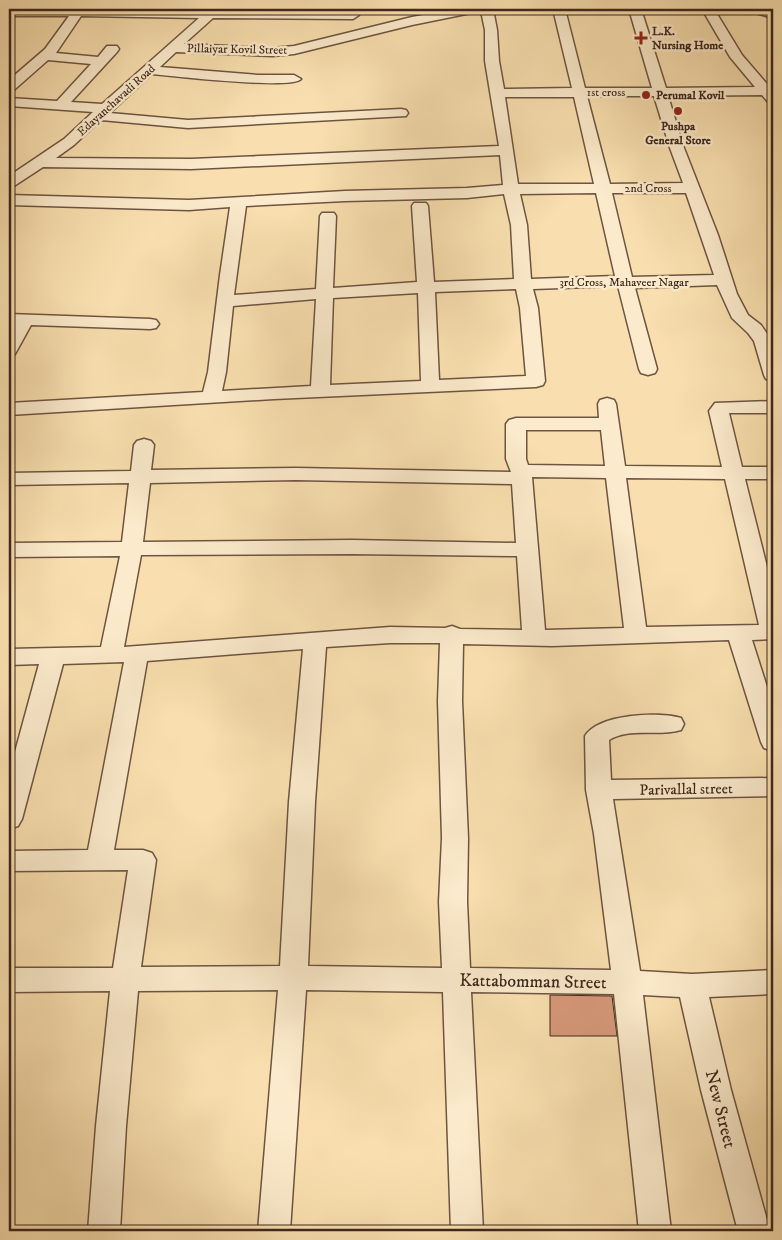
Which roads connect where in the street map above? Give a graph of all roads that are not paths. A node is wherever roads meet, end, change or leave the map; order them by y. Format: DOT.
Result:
graph roads {
  1 [pos="476,9"];
  2 [pos="486,9"];
  3 [pos="559,9"];
  4 [pos="635,9"];
  5 [pos="708,9"];
  6 [pos="756,9"];
  7 [pos="162,11"];
  8 [pos="214,11"];
  9 [pos="9,12"];
  10 [pos="78,12"];
  11 [pos="773,14"];
  12 [pos="353,15"];
  13 [pos="174,48"];
  14 [pos="112,49"];
  15 [pos="46,56"];
  16 [pos="100,62"];
  17 [pos="150,70"];
  18 [pos="294,79"];
  19 [pos="9,87"];
  20 [pos="661,92"];
  21 [pos="498,93"];
  22 [pos="580,93"];
  23 [pos="770,96"];
  24 [pos="10,103"];
  25 [pos="60,106"];
  26 [pos="103,112"];
  27 [pos="401,113"];
  28 [pos="507,150"];
  29 [pos="42,162"];
  30 [pos="9,183"];
  31 [pos="511,188"];
  32 [pos="692,188"];
  33 [pos="603,189"];
  34 [pos="9,200"];
  35 [pos="239,203"];
  36 [pos="420,206"];
  37 [pos="328,216"];
  38 [pos="724,280"];
  39 [pos="624,281"];
  40 [pos="524,284"];
  41 [pos="425,287"];
  42 [pos="325,293"];
  43 [pos="225,300"];
  44 [pos="17,319"];
  45 [pos="746,322"];
  46 [pos="150,324"];
  47 [pos="773,324"];
  48 [pos="9,350"];
  49 [pos="648,369"];
  50 [pos="773,375"];
  51 [pos="430,385"];
  52 [pos="320,392"];
  53 [pos="211,396"];
  54 [pos="773,407"];
  55 [pos="9,408"];
  56 [pos="144,445"];
  57 [pos="615,472"];
  58 [pos="735,472"];
  59 [pos="773,473"];
  60 [pos="521,474"];
  61 [pos="142,477"];
  62 [pos="9,478"];
  63 [pos="132,549"];
  64 [pos="9,550"];
  65 [pos="527,550"];
  66 [pos="773,632"];
  67 [pos="738,633"];
  68 [pos="452,634"];
  69 [pos="636,635"];
  70 [pos="534,637"];
  71 [pos="315,642"];
  72 [pos="137,654"];
  73 [pos="111,655"];
  74 [pos="52,656"];
  75 [pos="9,657"];
  76 [pos="672,724"];
  77 [pos="773,742"];
  78 [pos="773,788"];
  79 [pos="598,790"];
  80 [pos="9,819"];
  81 [pos="9,861"];
  82 [pos="99,861"];
  83 [pos="293,978"];
  84 [pos="9,980"];
  85 [pos="125,980"];
  86 [pos="456,980"];
  87 [pos="626,982"];
  88 [pos="773,982"];
  89 [pos="692,986"];
  90 [pos="104,1231"];
  91 [pos="274,1231"];
  92 [pos="467,1231"];
  93 [pos="656,1231"];
  94 [pos="754,1231"];
  1 -- 13 [label="street, Pillaiyar Kovil Street"];
  2 -- 21 [label="street"];
  3 -- 22 [label="street"];
  4 -- 20 [label="street"];
  5 -- 23 [label="street"];
  6 -- 11 [label="street"];
  7 -- 8 [label="street"];
  7 -- 10 [label="street"];
  8 -- 12 [label="street"];
  8 -- 13 [label="street, Edayanchavadi Road"];
  9 -- 10 [label="street"];
  10 -- 15 [label="street"];
  13 -- 17 [label="street, Edayanchavadi Road"];
  14 -- 16 [label="street"];
  15 -- 16 [label="street"];
  15 -- 19 [label="street"];
  16 -- 25 [label="street"];
  17 -- 18 [label="street"];
  17 -- 26 [label="street, Edayanchavadi Road"];
  20 -- 22 [label="street, 1st cross"];
  20 -- 23 [label="street, 1st cross"];
  20 -- 32 [label="street"];
  21 -- 22 [label="street, 1st cross"];
  21 -- 28 [label="street"];
  22 -- 33 [label="street"];
  24 -- 25 [label="street"];
  25 -- 26 [label="street"];
  26 -- 27 [label="street"];
  26 -- 29 [label="street, Edayanchavadi Road"];
  28 -- 29 [label="street"];
  28 -- 31 [label="street"];
  29 -- 30 [label="street, Edayanchavadi Road"];
  31 -- 33 [label="street, 2nd Cross"];
  31 -- 35 [label="street, 2nd Cross"];
  31 -- 40 [label="street"];
  32 -- 33 [label="street, 2nd Cross"];
  32 -- 38 [label="street"];
  33 -- 39 [label="street"];
  34 -- 35 [label="street, 2nd Cross"];
  35 -- 43 [label="street"];
  36 -- 41 [label="street"];
  37 -- 42 [label="street"];
  38 -- 39 [label="street, 3rd Cross, Mahaveer Nagar"];
  38 -- 45 [label="street"];
  39 -- 40 [label="street, 3rd Cross, Mahaveer Nagar"];
  39 -- 49 [label="street"];
  40 -- 41 [label="street, 3rd Cross, Mahaveer Nagar"];
  40 -- 51 [label="street"];
  41 -- 42 [label="street, 3rd Cross, Mahaveer Nagar"];
  41 -- 51 [label="street"];
  42 -- 43 [label="street, 3rd Cross, Mahaveer Nagar"];
  42 -- 52 [label="street"];
  43 -- 53 [label="street"];
  44 -- 46 [label="street"];
  44 -- 48 [label="street"];
  45 -- 47 [label="street"];
  45 -- 50 [label="street"];
  51 -- 52 [label="street"];
  52 -- 53 [label="street"];
  53 -- 55 [label="street"];
  54 -- 58 [label="street"];
  56 -- 61 [label="street"];
  57 -- 58 [label="street"];
  57 -- 60 [label="street"];
  57 -- 60 [label="street"];
  57 -- 69 [label="street"];
  58 -- 59 [label="street"];
  58 -- 66 [label="street"];
  60 -- 61 [label="street"];
  60 -- 65 [label="street"];
  61 -- 62 [label="street"];
  61 -- 63 [label="street"];
  63 -- 64 [label="street"];
  63 -- 65 [label="street"];
  63 -- 73 [label="street"];
  65 -- 70 [label="street"];
  66 -- 67 [label="street"];
  67 -- 69 [label="street"];
  67 -- 77 [label="street"];
  68 -- 70 [label="street"];
  68 -- 71 [label="street"];
  68 -- 86 [label="street"];
  69 -- 70 [label="street"];
  71 -- 72 [label="street"];
  71 -- 83 [label="street"];
  72 -- 73 [label="street"];
  72 -- 82 [label="street"];
  73 -- 74 [label="street"];
  74 -- 75 [label="street"];
  74 -- 80 [label="street"];
  76 -- 79 [label="street"];
  78 -- 79 [label="street, Parivallal street"];
  79 -- 87 [label="street"];
  81 -- 82 [label="street"];
  82 -- 85 [label="street"];
  83 -- 85 [label="street, Kattabomman Street"];
  83 -- 86 [label="street, Kattabomman Street"];
  83 -- 91 [label="street"];
  84 -- 85 [label="street, Kattabomman Street"];
  85 -- 90 [label="street"];
  86 -- 87 [label="street, Kattabomman Street"];
  86 -- 92 [label="street"];
  87 -- 89 [label="street, Kattabomman Street"];
  87 -- 93 [label="street"];
  88 -- 89 [label="street, Kattabomman Street"];
  89 -- 94 [label="street, New Street"];
}
